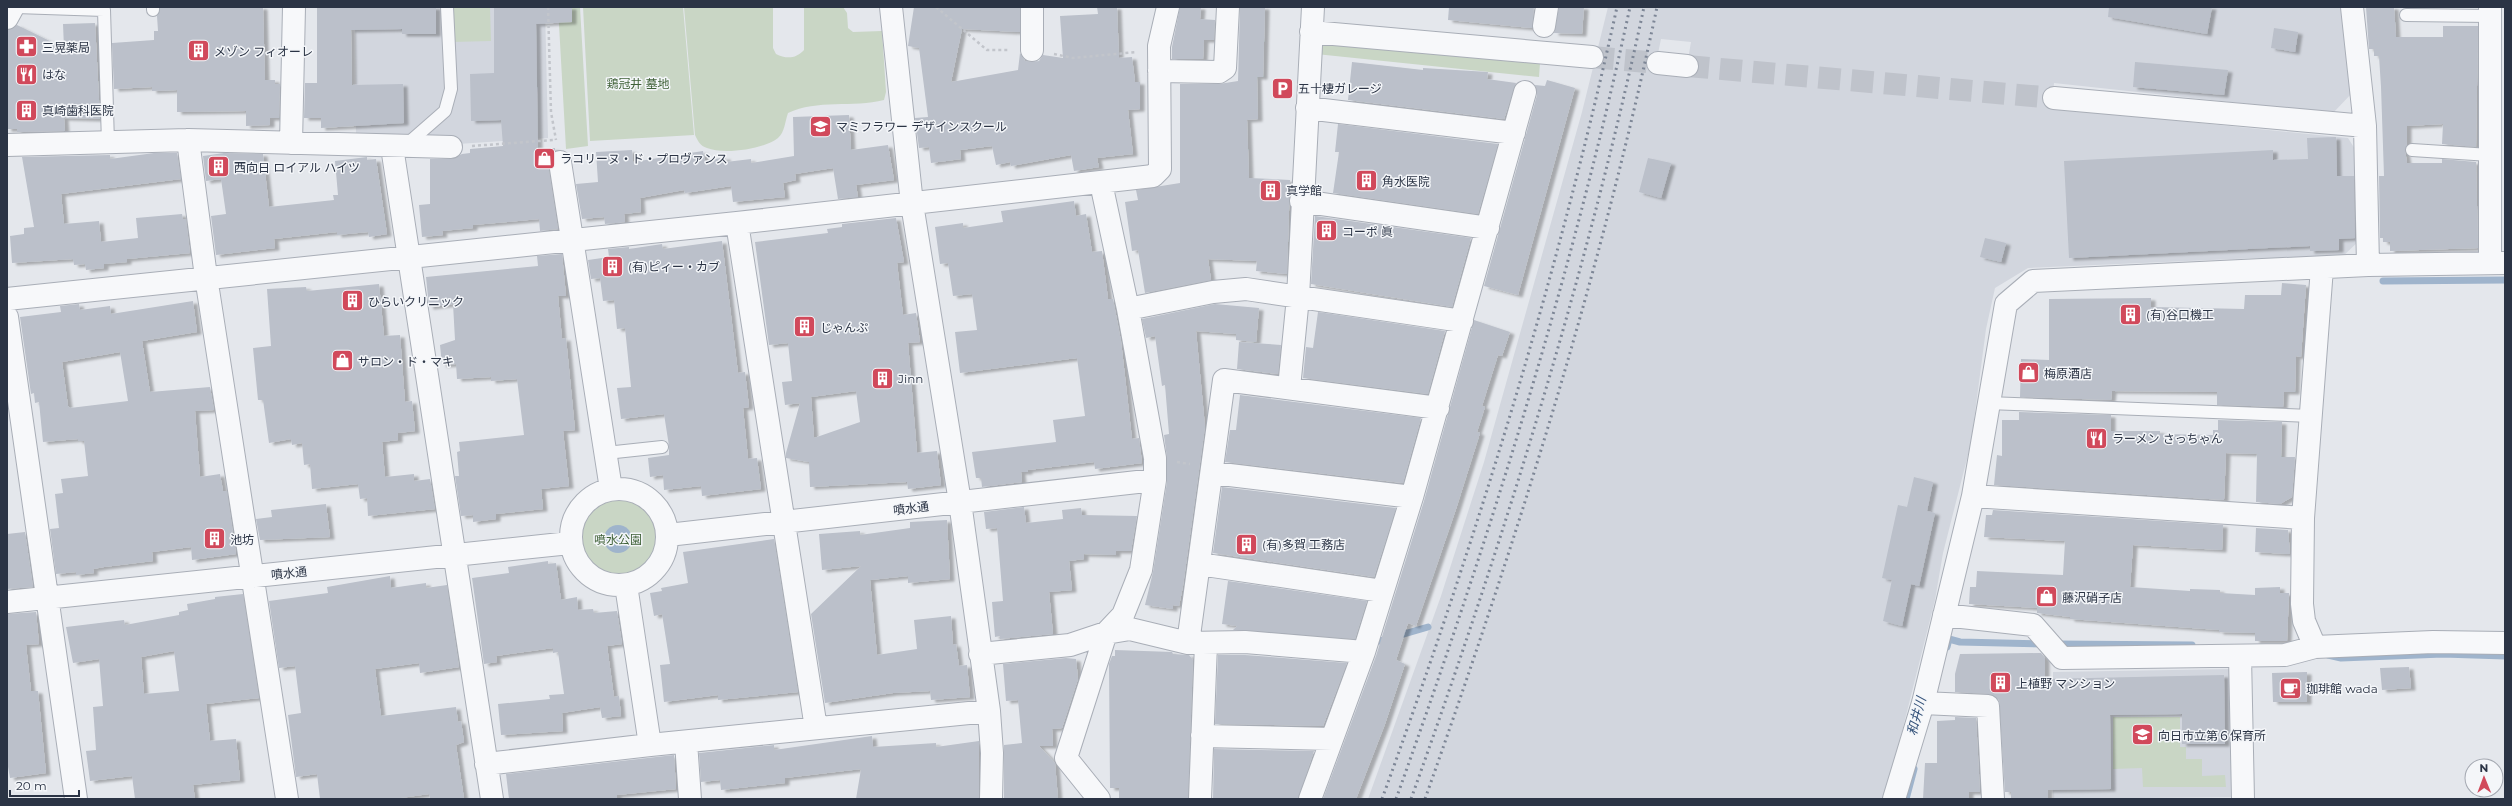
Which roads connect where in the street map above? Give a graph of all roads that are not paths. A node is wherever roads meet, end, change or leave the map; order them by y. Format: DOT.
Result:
graph roads {
  1 [pos="15,7"];
  2 [pos="294,7"];
  3 [pos="448,7"];
  4 [pos="891,7"];
  5 [pos="1032,7"];
  6 [pos="1162,7"];
  7 [pos="1168,7"];
  8 [pos="1228,7"];
  9 [pos="1313,7"];
  10 [pos="2352,7"];
  11 [pos="2490,12"];
  12 [pos="2406,15"];
  13 [pos="7,18"];
  14 [pos="1163,28"];
  15 [pos="1311,32"];
  16 [pos="1032,50"];
  17 [pos="1592,57"];
  18 [pos="1658,63"];
  19 [pos="1687,66"];
  20 [pos="1159,71"];
  21 [pos="1525,92"];
  22 [pos="2054,98"];
  23 [pos="1307,108"];
  24 [pos="2365,126"];
  25 [pos="1514,133"];
  26 [pos="188,140"];
  27 [pos="108,143"];
  28 [pos="291,143"];
  29 [pos="7,145"];
  30 [pos="398,147"];
  31 [pos="451,147"];
  32 [pos="2412,150"];
  33 [pos="2490,155"];
  34 [pos="560,162"];
  35 [pos="1101,183"];
  36 [pos="1302,201"];
  37 [pos="912,204"];
  38 [pos="737,223"];
  39 [pos="1488,228"];
  40 [pos="573,240"];
  41 [pos="408,256"];
  42 [pos="2498,263"];
  43 [pos="2368,265"];
  44 [pos="2322,268"];
  45 [pos="206,278"];
  46 [pos="1298,297"];
  47 [pos="7,299"];
  48 [pos="1128,309"];
  49 [pos="7,317"];
  50 [pos="1462,321"];
  51 [pos="1289,388"];
  52 [pos="1988,404"];
  53 [pos="1438,408"];
  54 [pos="2311,416"];
  55 [pos="662,447"];
  56 [pos="606,454"];
  57 [pos="1213,470"];
  58 [pos="1155,480"];
  59 [pos="611,489"];
  60 [pos="1973,496"];
  61 [pos="1412,497"];
  62 [pos="960,502"];
  63 [pos="2303,518"];
  64 [pos="784,522"];
  65 [pos="668,535"];
  66 [pos="570,543"];
  67 [pos="454,556"];
  68 [pos="1199,564"];
  69 [pos="253,577"];
  70 [pos="626,585"];
  71 [pos="1382,591"];
  72 [pos="49,598"];
  73 [pos="7,602"];
  74 [pos="1944,615"];
  75 [pos="1106,633"];
  76 [pos="2505,643"];
  77 [pos="1197,644"];
  78 [pos="2304,650"];
  79 [pos="1364,652"];
  80 [pos="980,654"];
  81 [pos="2240,656"];
  82 [pos="1923,702"];
  83 [pos="989,711"];
  84 [pos="816,728"];
  85 [pos="1202,736"];
  86 [pos="1332,740"];
  87 [pos="686,742"];
  88 [pos="650,744"];
  89 [pos="486,764"];
  90 [pos="76,799"];
  91 [pos="287,799"];
  92 [pos="492,799"];
  93 [pos="690,799"];
  94 [pos="991,799"];
  95 [pos="1099,799"];
  96 [pos="1200,799"];
  97 [pos="1310,799"];
  98 [pos="1894,799"];
  99 [pos="1993,799"];
  100 [pos="2243,799"];
  1 -- 13 [label="street"];
  1 -- 27 [label="lane"];
  2 -- 28 [label="street"];
  3 -- 30 [label="lane"];
  4 -- 37 [label="street"];
  5 -- 16 [label="street"];
  6 -- 14 [label="street"];
  7 -- 14 [label="street"];
  8 -- 20 [label="street"];
  9 -- 15 [label="street"];
  10 -- 24 [label="street"];
  11 -- 12 [label="lane"];
  11 -- 33 [label="street"];
  14 -- 20 [label="street"];
  15 -- 17 [label="street"];
  15 -- 23 [label="street"];
  18 -- 19 [label="street"];
  20 -- 35 [label="street"];
  21 -- 25 [label="street"];
  22 -- 24 [label="street"];
  23 -- 25 [label="street"];
  23 -- 36 [label="street"];
  24 -- 43 [label="street"];
  25 -- 39 [label="street"];
  26 -- 27 [label="street"];
  26 -- 28 [label="street"];
  26 -- 45 [label="street"];
  27 -- 29 [label="street"];
  28 -- 30 [label="street"];
  30 -- 31 [label="street"];
  30 -- 41 [label="street"];
  32 -- 33 [label="lane"];
  33 -- 42 [label="street"];
  34 -- 40 [label="street"];
  35 -- 37 [label="street"];
  35 -- 48 [label="street"];
  36 -- 39 [label="street"];
  36 -- 46 [label="street"];
  37 -- 38 [label="street"];
  37 -- 62 [label="street"];
  38 -- 40 [label="street"];
  38 -- 64 [label="street"];
  39 -- 50 [label="street"];
  40 -- 41 [label="street"];
  40 -- 56 [label="street"];
  41 -- 45 [label="street"];
  41 -- 67 [label="street"];
  42 -- 43 [label="street"];
  43 -- 44 [label="street"];
  44 -- 52 [label="street"];
  44 -- 54 [label="street"];
  45 -- 47 [label="street"];
  45 -- 69 [label="street"];
  46 -- 48 [label="street"];
  46 -- 50 [label="street"];
  46 -- 51 [label="street"];
  48 -- 58 [label="street"];
  49 -- 72 [label="street"];
  50 -- 53 [label="street"];
  51 -- 53 [label="street"];
  51 -- 57 [label="street"];
  52 -- 54 [label="lane"];
  52 -- 60 [label="street"];
  53 -- 61 [label="street"];
  54 -- 63 [label="street"];
  55 -- 56 [label="lane"];
  56 -- 59 [label="street"];
  57 -- 61 [label="street"];
  57 -- 68 [label="street"];
  58 -- 62 [label="street, 噴水通"];
  58 -- 75 [label="street"];
  59 -- 65 [label="street"];
  59 -- 66 [label="street"];
  60 -- 63 [label="street"];
  60 -- 74 [label="street"];
  61 -- 71 [label="street"];
  62 -- 64 [label="street, 噴水通"];
  62 -- 80 [label="street"];
  63 -- 78 [label="street"];
  64 -- 65 [label="street, 噴水通"];
  64 -- 84 [label="street"];
  65 -- 70 [label="street"];
  66 -- 67 [label="street, 噴水通"];
  66 -- 70 [label="street"];
  67 -- 69 [label="street, 噴水通"];
  67 -- 89 [label="street"];
  68 -- 71 [label="street"];
  68 -- 77 [label="street"];
  69 -- 72 [label="street, 噴水通"];
  69 -- 91 [label="street"];
  70 -- 88 [label="street"];
  71 -- 79 [label="street"];
  72 -- 73 [label="street, 噴水通"];
  72 -- 90 [label="street"];
  74 -- 81 [label="street"];
  74 -- 82 [label="street"];
  75 -- 77 [label="street"];
  75 -- 80 [label="street"];
  75 -- 95 [label="street"];
  76 -- 78 [label="street"];
  77 -- 79 [label="street"];
  77 -- 85 [label="street"];
  78 -- 81 [label="street"];
  79 -- 86 [label="street"];
  80 -- 83 [label="street"];
  81 -- 100 [label="street"];
  82 -- 98 [label="street"];
  82 -- 99 [label="street"];
  83 -- 84 [label="street"];
  83 -- 94 [label="street"];
  84 -- 87 [label="street"];
  85 -- 86 [label="street"];
  85 -- 96 [label="street"];
  86 -- 97 [label="street"];
  87 -- 88 [label="street"];
  87 -- 93 [label="street"];
  88 -- 89 [label="street"];
  89 -- 92 [label="street"];
}
